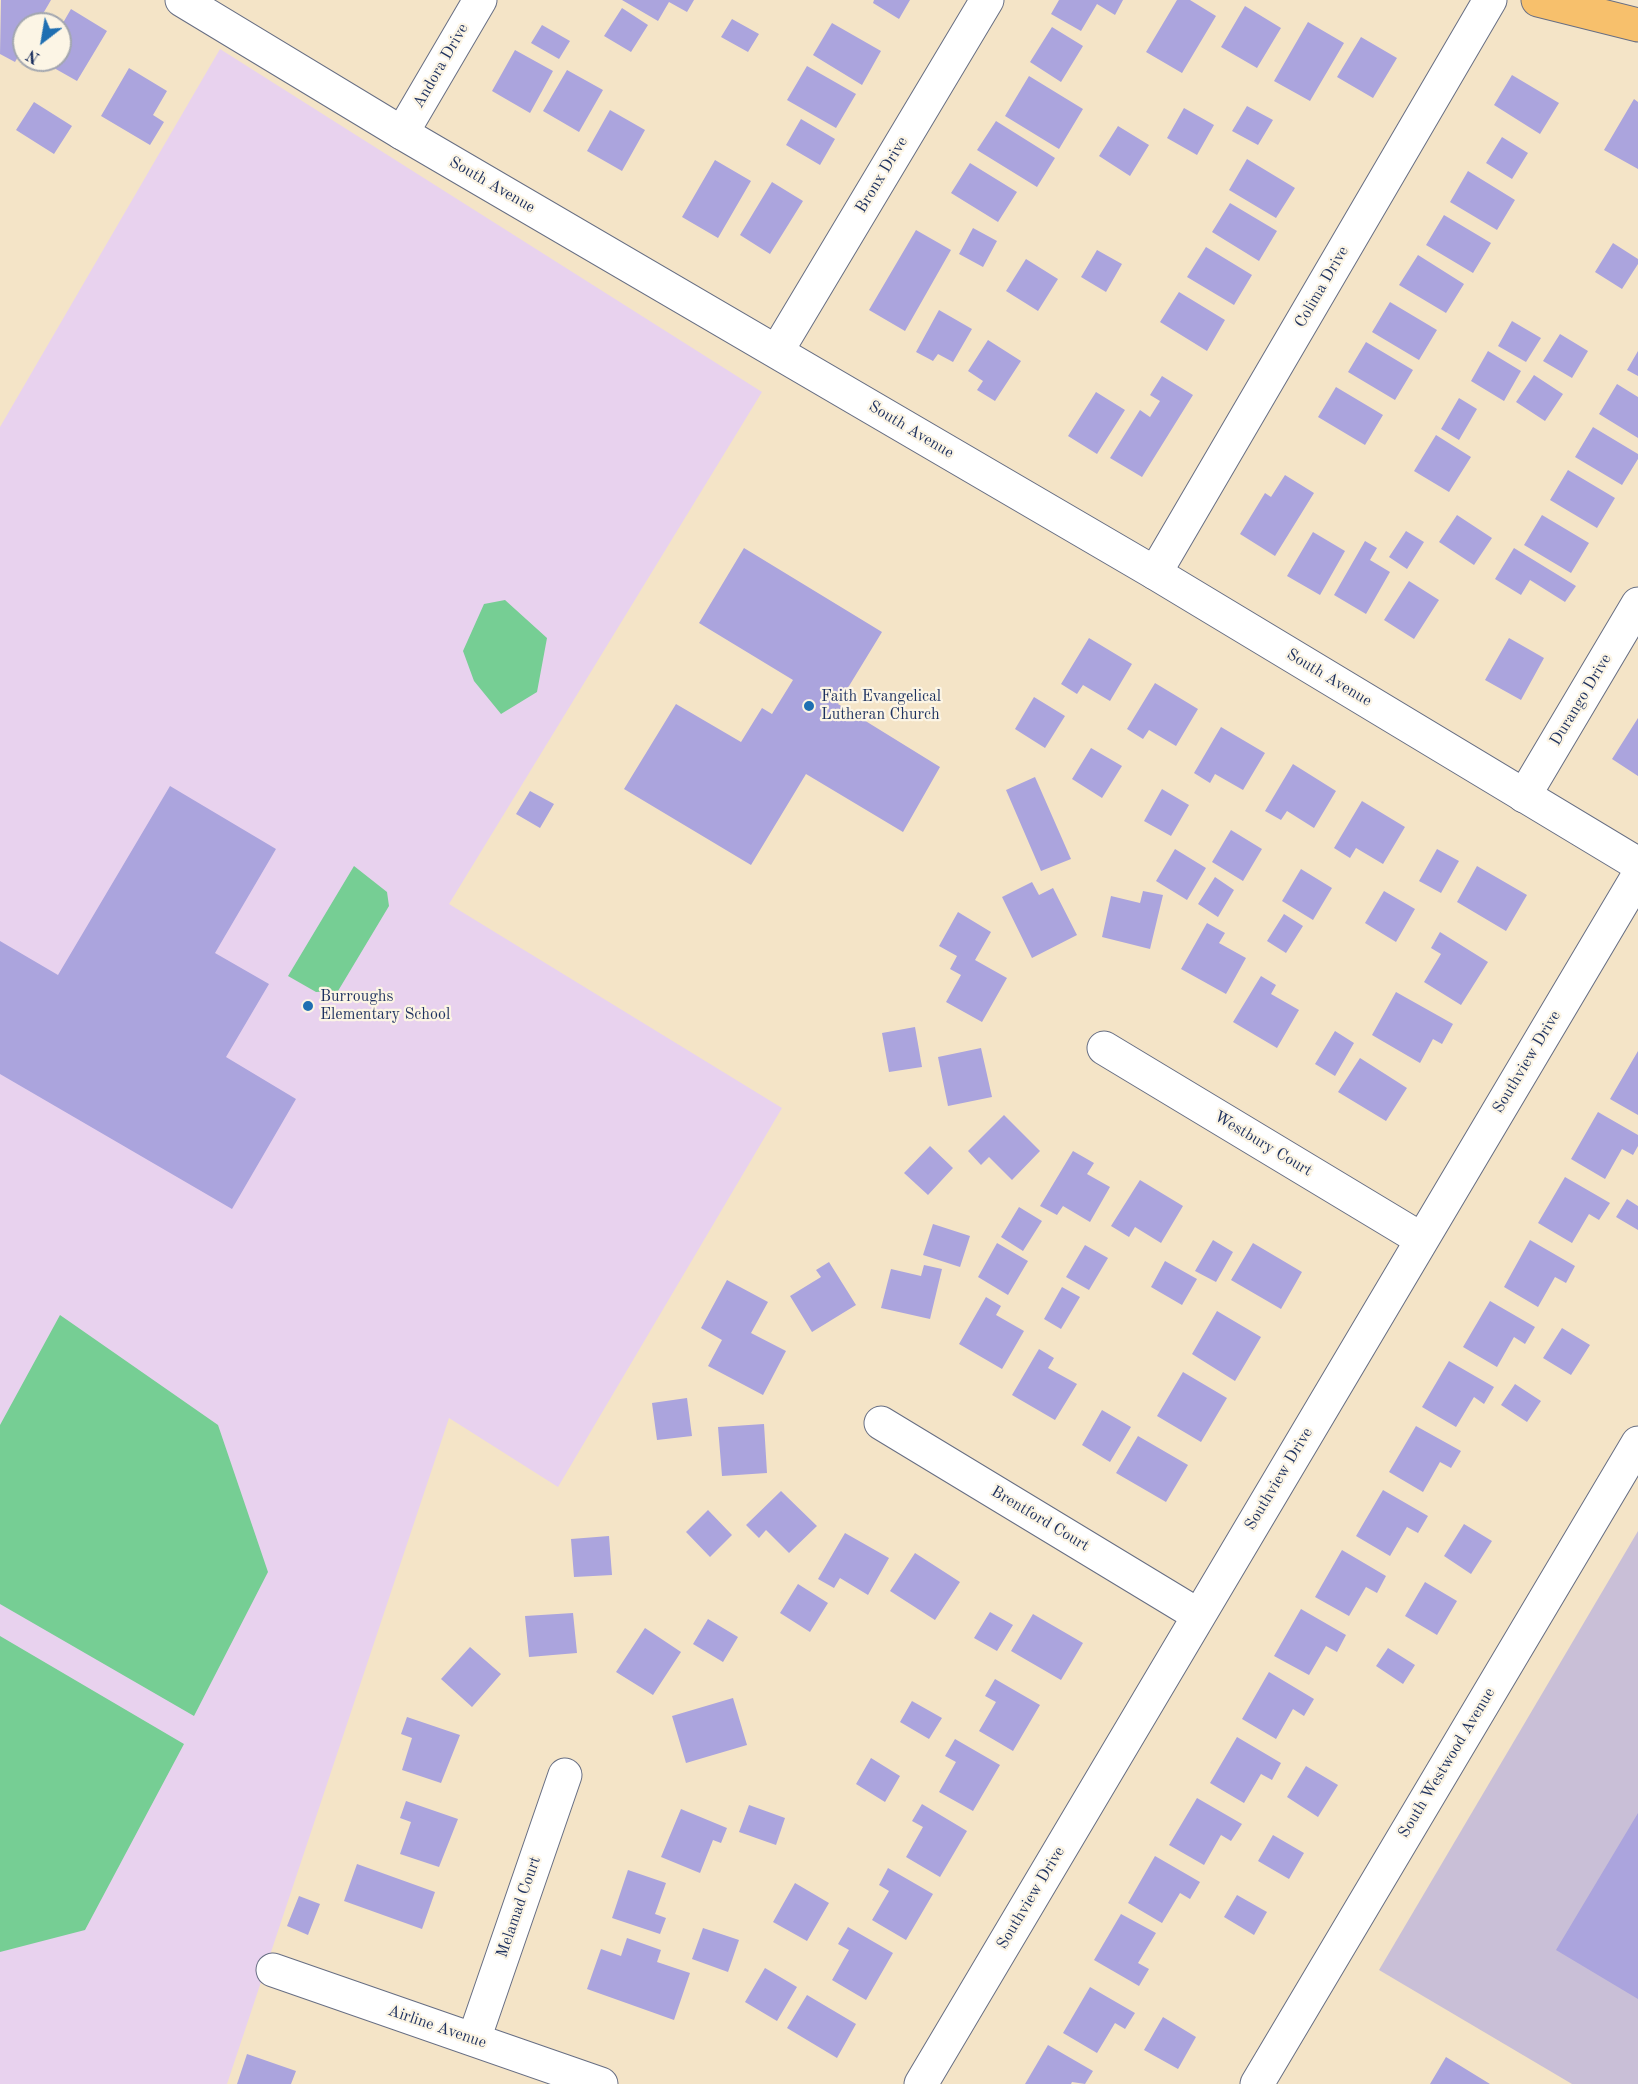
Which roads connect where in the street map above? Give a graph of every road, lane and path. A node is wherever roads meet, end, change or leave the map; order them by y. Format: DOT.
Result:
graph roads {
  1 [pos="182,0"];
  2 [pos="480,0"];
  3 [pos="987,0"];
  4 [pos="1490,0"];
  5 [pos="1538,0"];
  6 [pos="1638,26"];
  7 [pos="402,133"];
  8 [pos="777,351"];
  9 [pos="1155,573"];
  10 [pos="1638,604"];
  11 [pos="1524,796"];
  12 [pos="1638,864"];
  13 [pos="1638,876"];
  14 [pos="1104,1048"];
  15 [pos="1421,1239"];
  16 [pos="881,1423"];
  17 [pos="1638,1443"];
  18 [pos="1198,1615"];
  19 [pos="565,1775"];
  20 [pos="273,1970"];
  21 [pos="474,2039"];
  22 [pos="601,2084"];
  23 [pos="921,2084"];
  24 [pos="1257,2084"];
  1 -- 7 [label="street, South Avenue"];
  2 -- 7 [label="street, Andora Drive"];
  3 -- 8 [label="street, Bronx Drive"];
  4 -- 9 [label="street, Colima Drive"];
  5 -- 6 [label="main road"];
  7 -- 8 [label="street, South Avenue"];
  8 -- 9 [label="street, South Avenue"];
  9 -- 11 [label="street, South Avenue"];
  10 -- 11 [label="street, Durango Drive"];
  11 -- 12 [label="street, South Avenue"];
  13 -- 15 [label="street, Southview Drive"];
  14 -- 15 [label="street, Westbury Court"];
  15 -- 18 [label="street, Southview Drive"];
  16 -- 18 [label="street, Brentford Court"];
  17 -- 24 [label="street, South Westwood Avenue"];
  18 -- 23 [label="street, Southview Drive"];
  19 -- 21 [label="street, Melamad Court"];
  20 -- 21 [label="street, Airline Avenue"];
  21 -- 22 [label="street, Airline Avenue"];
}
